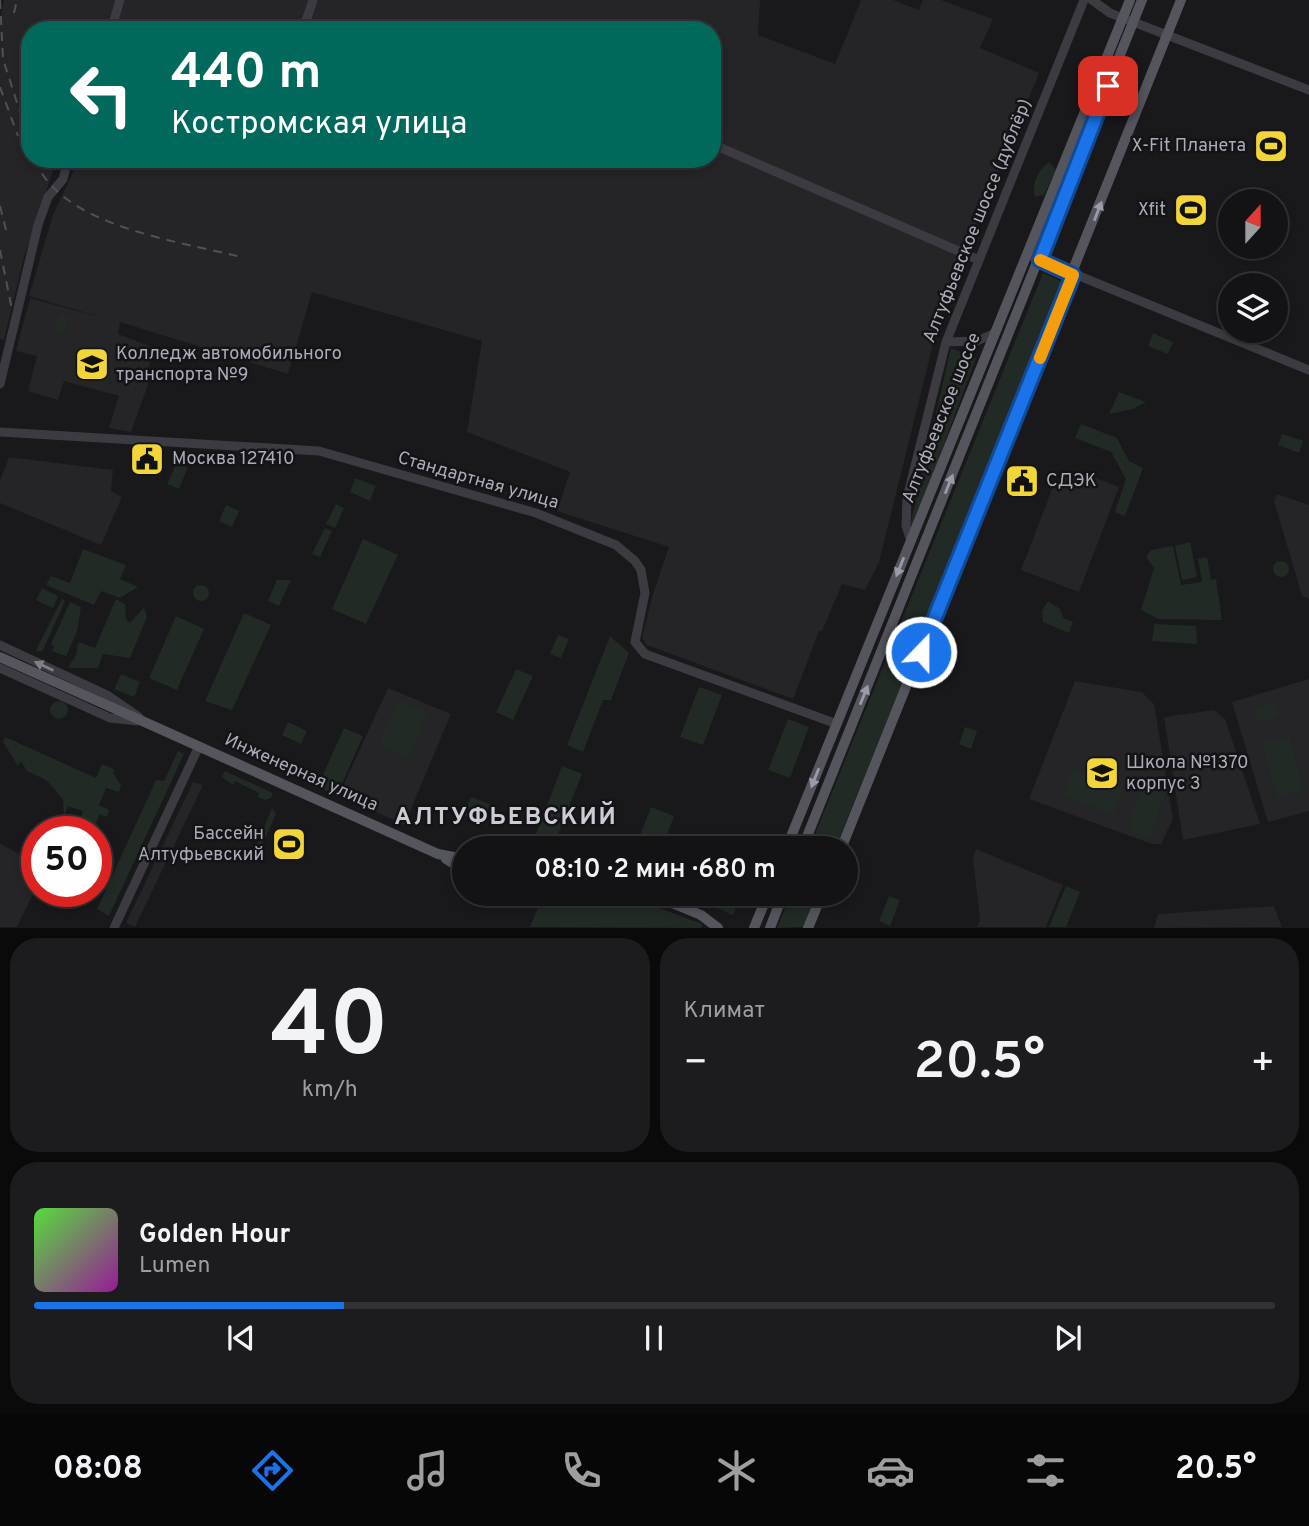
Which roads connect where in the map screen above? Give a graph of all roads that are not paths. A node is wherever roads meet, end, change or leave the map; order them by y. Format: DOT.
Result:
graph roads {
  1 [pos="120,0"];
  2 [pos="313,0"];
  3 [pos="1084,0"];
  4 [pos="1092,0"];
  5 [pos="1130,0"];
  6 [pos="1142,0"];
  7 [pos="1181,0"];
  8 [pos="1128,19"];
  9 [pos="114,21"];
  10 [pos="306,21"];
  11 [pos="1167,33"];
  12 [pos="1309,90"];
  13 [pos="721,148"];
  14 [pos="65,168"];
  15 [pos="1028,254"];
  16 [pos="979,260"];
  17 [pos="1040,260"];
  18 [pos="1073,275"];
  19 [pos="996,332"];
  20 [pos="946,342"];
  21 [pos="1309,370"];
  22 [pos="0,384"];
  23 [pos="0,432"];
  24 [pos="911,541"];
  25 [pos="0,645"];
  26 [pos="0,657"];
  27 [pos="0,668"];
  28 [pos="146,723"];
  29 [pos="837,724"];
  30 [pos="199,746"];
  31 [pos="791,836"];
  32 [pos="807,836"];
  33 [pos="846,836"];
  34 [pos="440,855"];
  35 [pos="452,857"];
  36 [pos="452,862"];
  37 [pos="679,906"];
  38 [pos="763,906"];
  39 [pos="778,906"];
  40 [pos="817,906"];
  41 [pos="715,927"];
  42 [pos="114,928"];
  43 [pos="754,928"];
  44 [pos="770,928"];
  45 [pos="808,928"];
  1 -- 9 [label="street"];
  2 -- 10 [label="street"];
  3 -- 16 [label="street, Алтуфьевское шоссе (дублёр)"];
  4 -- 8 [label="street"];
  5 -- 8 [label="main road, Алтуфьевское шоссе"];
  6 -- 8 [label="main road, Алтуфьевское шоссе"];
  7 -- 11 [label="main road"];
  8 -- 11 [label="street"];
  8 -- 15 [label="main road, Алтуфьевское шоссе"];
  8 -- 17 [label="main road, Алтуфьевское шоссе"];
  11 -- 12 [label="street"];
  18 -- 11 [label="main road, one-way"];
  13 -- 16 [label="street"];
  14 -- 22 [label="street"];
  15 -- 17 [label="street"];
  15 -- 19 [label="main road, Алтуфьевское шоссе"];
  16 -- 20 [label="street, Алтуфьевское шоссе (дублёр)"];
  17 -- 18 [label="street"];
  32 -- 17 [label="main road, Алтуфьевское шоссе, one-way"];
  18 -- 21 [label="street"];
  18 -- 33 [label="main road"];
  19 -- 20 [label="street"];
  19 -- 24 [label="main road, Алтуфьевское шоссе"];
  20 -- 24 [label="street, Алтуфьевское шоссе (дублёр)"];
  23 -- 29 [label="street, Стандартная улица"];
  24 -- 29 [label="main road, Алтуфьевское шоссе, one-way"];
  28 -- 25 [label="street, Инженерная улица, one-way"];
  26 -- 28 [label="main road"];
  27 -- 28 [label="street, Инженерная улица"];
  28 -- 30 [label="main road, Инженерная улица"];
  29 -- 31 [label="main road, Алтуфьевское шоссе, one-way"];
  30 -- 34 [label="main road, Инженерная улица"];
  30 -- 42 [label="street"];
  34 -- 35 [label="main road, Инженерная улица"];
  34 -- 36 [label="main road, Инженерная улица"];
  37 -- 41 [label="main road"];
  38 -- 43 [label="main road"];
  39 -- 44 [label="main road"];
  40 -- 45 [label="main road"];
}
